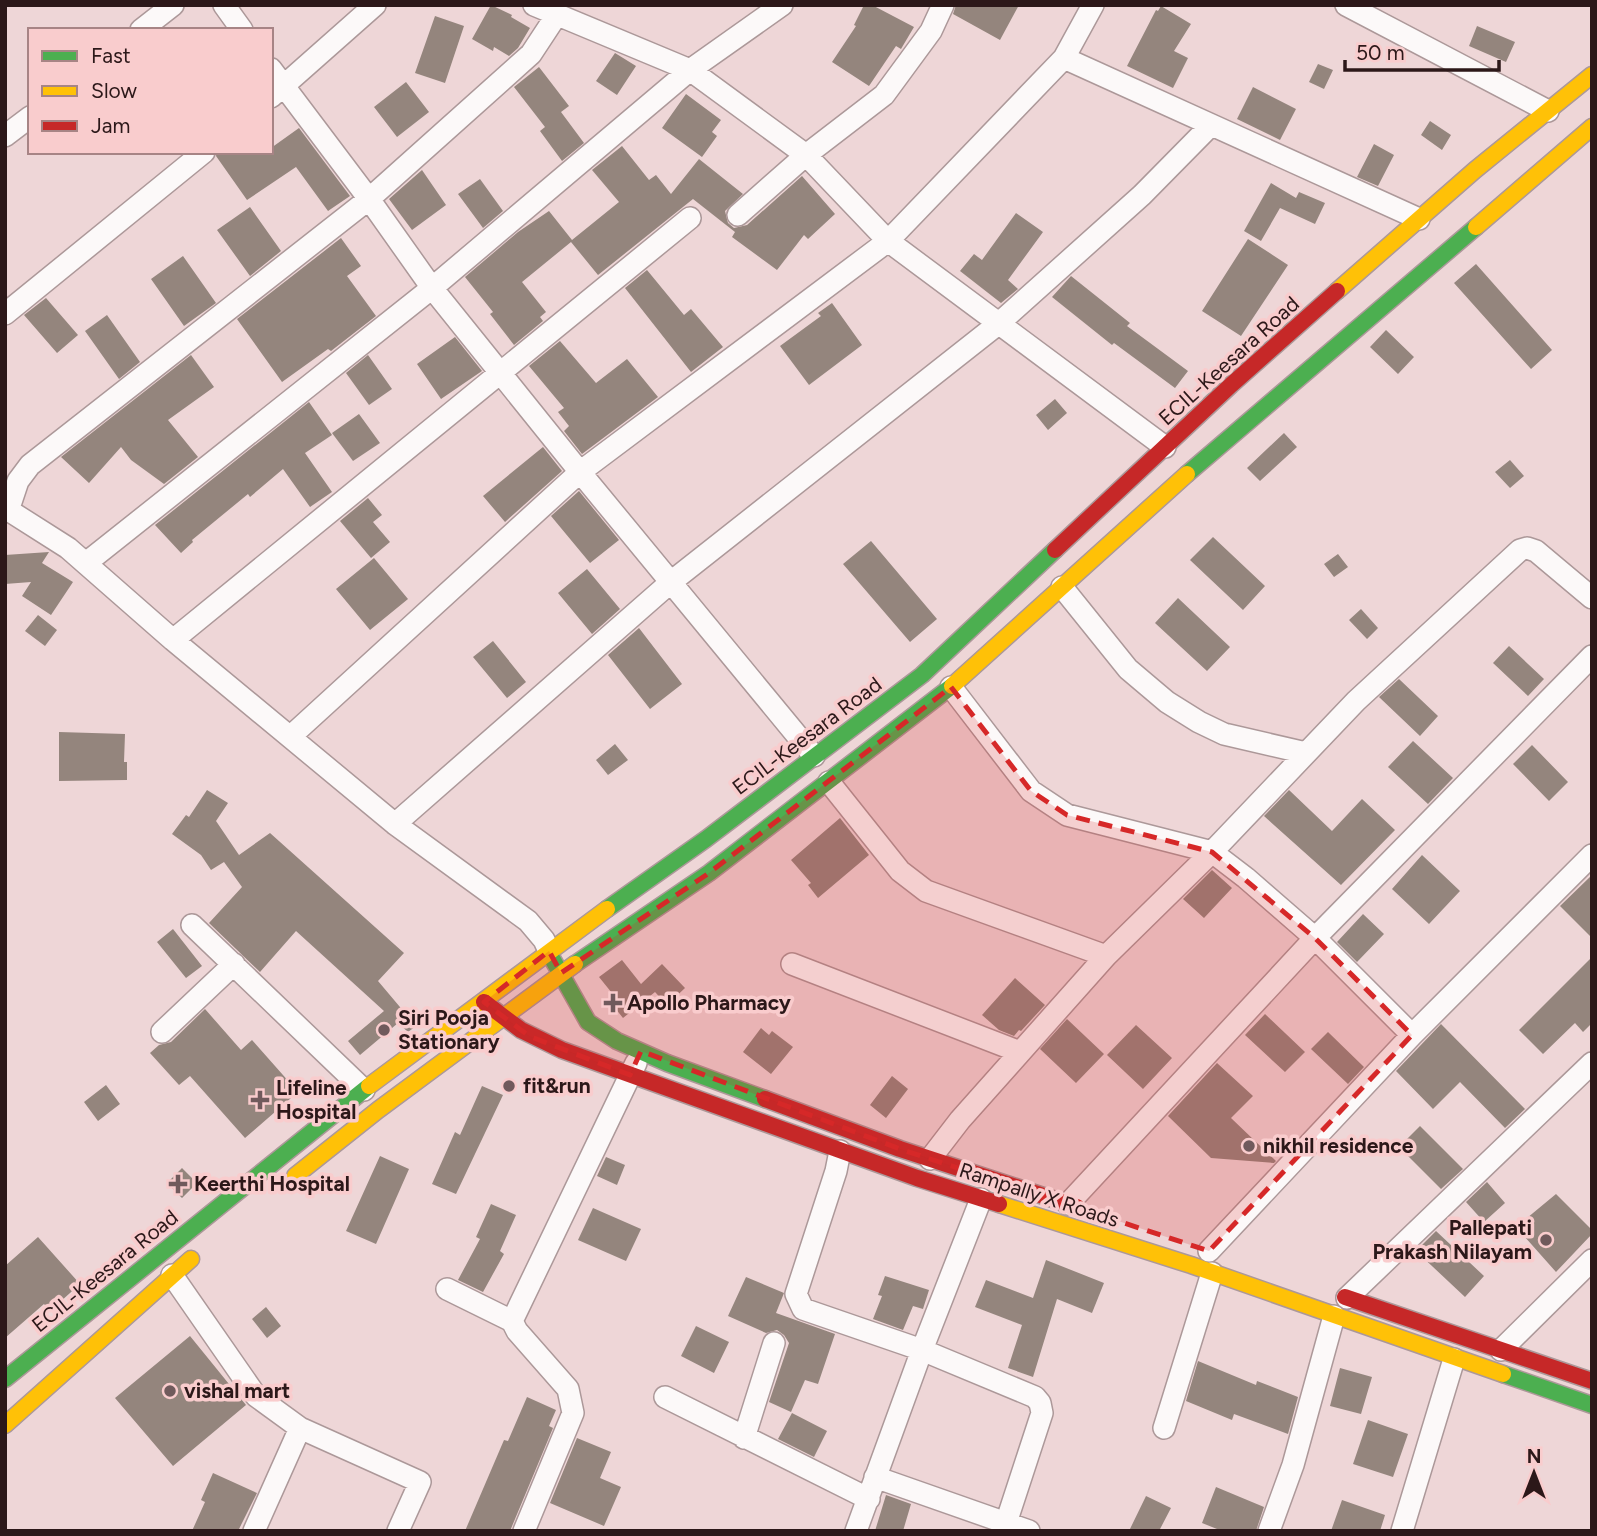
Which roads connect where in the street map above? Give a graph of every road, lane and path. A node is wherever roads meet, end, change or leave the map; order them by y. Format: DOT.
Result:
graph roads {
  1 [pos="173,5"];
  2 [pos="224,5"];
  3 [pos="375,5"];
  4 [pos="534,5"];
  5 [pos="782,5"];
  6 [pos="943,5"];
  7 [pos="1093,5"];
  8 [pos="1346,5"];
  9 [pos="556,16"];
  10 [pos="144,28"];
  11 [pos="241,28"];
  12 [pos="1065,58"];
  13 [pos="690,70"];
  14 [pos="1592,75"];
  15 [pos="278,92"];
  16 [pos="1548,111"];
  17 [pos="28,119"];
  18 [pos="1211,125"];
  19 [pos="1592,127"];
  20 [pos="5,136"];
  21 [pos="202,154"];
  22 [pos="806,155"];
  23 [pos="369,199"];
  24 [pos="738,215"];
  25 [pos="690,218"];
  26 [pos="1419,219"];
  27 [pos="888,241"];
  28 [pos="432,288"];
  29 [pos="5,314"];
  30 [pos="998,324"];
  31 [pos="501,373"];
  32 [pos="1165,447"];
  33 [pos="580,472"];
  34 [pos="7,508"];
  35 [pos="86,564"];
  36 [pos="671,582"];
  37 [pos="1062,587"];
  38 [pos="1592,598"];
  39 [pos="173,640"];
  40 [pos="1592,656"];
  41 [pos="951,687"];
  42 [pos="291,736"];
  43 [pos="1307,753"];
  44 [pos="814,756"];
  45 [pos="829,782"];
  46 [pos="395,824"];
  47 [pos="1212,852"];
  48 [pos="1592,855"];
  49 [pos="192,925"];
  50 [pos="1315,938"];
  51 [pos="548,951"];
  52 [pos="1106,956"];
  53 [pos="234,964"];
  54 [pos="792,964"];
  55 [pos="561,973"];
  56 [pos="484,1002"];
  57 [pos="502,1018"];
  58 [pos="162,1032"];
  59 [pos="1412,1035"];
  60 [pos="641,1051"];
  61 [pos="1020,1052"];
  62 [pos="1592,1063"];
  63 [pos="630,1075"];
  64 [pos="364,1090"];
  65 [pos="839,1151"];
  66 [pos="930,1159"];
  67 [pos="280,1188"];
  68 [pos="981,1199"];
  69 [pos="1068,1204"];
  70 [pos="1091,1212"];
  71 [pos="204,1249"];
  72 [pos="1210,1256"];
  73 [pos="1592,1260"];
  74 [pos="172,1275"];
  75 [pos="447,1289"];
  76 [pos="1341,1295"];
  77 [pos="1334,1316"];
  78 [pos="512,1321"];
  79 [pos="774,1343"];
  80 [pos="922,1350"];
  81 [pos="1501,1350"];
  82 [pos="1454,1359"];
  83 [pos="5,1379"];
  84 [pos="1592,1381"];
  85 [pos="665,1396"];
  86 [pos="1592,1405"];
  87 [pos="5,1424"];
  88 [pos="300,1428"];
  89 [pos="1164,1428"];
  90 [pos="744,1438"];
  91 [pos="875,1477"];
  92 [pos="869,1499"];
  93 [pos="1006,1523"];
  94 [pos="254,1531"];
  95 [pos="398,1531"];
  96 [pos="524,1531"];
  97 [pos="856,1531"];
  98 [pos="1029,1531"];
  99 [pos="1269,1531"];
  100 [pos="1402,1531"];
  1 -- 10 [label="street"];
  2 -- 11 [label="street"];
  3 -- 15 [label="street"];
  4 -- 9 [label="street"];
  5 -- 13 [label="street"];
  6 -- 22 [label="street"];
  7 -- 12 [label="street"];
  8 -- 16 [label="street"];
  9 -- 13 [label="street"];
  9 -- 23 [label="street"];
  12 -- 18 [label="street"];
  12 -- 27 [label="street"];
  13 -- 22 [label="street"];
  13 -- 28 [label="street"];
  14 -- 16 [label="main road, ECIL-Keesara Road"];
  15 -- 23 [label="street"];
  16 -- 26 [label="main road, ECIL-Keesara Road"];
  17 -- 20 [label="street"];
  18 -- 26 [label="street"];
  18 -- 30 [label="street"];
  19 -- 37 [label="main road"];
  21 -- 29 [label="street"];
  22 -- 24 [label="street"];
  22 -- 27 [label="street"];
  23 -- 28 [label="street"];
  23 -- 34 [label="street"];
  25 -- 31 [label="street"];
  26 -- 32 [label="main road, ECIL-Keesara Road"];
  27 -- 30 [label="street"];
  27 -- 33 [label="street"];
  28 -- 31 [label="street"];
  28 -- 35 [label="street"];
  30 -- 32 [label="street"];
  30 -- 36 [label="street"];
  31 -- 33 [label="street"];
  31 -- 39 [label="street"];
  32 -- 44 [label="main road, ECIL-Keesara Road"];
  33 -- 36 [label="street"];
  33 -- 42 [label="street"];
  34 -- 35 [label="street"];
  35 -- 39 [label="street"];
  36 -- 44 [label="street"];
  36 -- 46 [label="street"];
  37 -- 41 [label="main road"];
  37 -- 43 [label="street"];
  38 -- 43 [label="street"];
  39 -- 42 [label="street"];
  40 -- 50 [label="street"];
  41 -- 45 [label="main road"];
  41 -- 47 [label="street"];
  42 -- 46 [label="street"];
  43 -- 47 [label="street"];
  44 -- 51 [label="main road, ECIL-Keesara Road"];
  45 -- 52 [label="street"];
  45 -- 55 [label="main road"];
  46 -- 51 [label="street"];
  47 -- 50 [label="street"];
  47 -- 52 [label="street"];
  48 -- 59 [label="street"];
  49 -- 53 [label="street"];
  50 -- 59 [label="street"];
  50 -- 69 [label="street"];
  51 -- 55 [label="main road, Rampally X Roads"];
  51 -- 56 [label="main road, ECIL-Keesara Road"];
  52 -- 61 [label="street"];
  53 -- 58 [label="street"];
  53 -- 64 [label="street"];
  54 -- 61 [label="street"];
  55 -- 57 [label="main road"];
  55 -- 60 [label="main road, Rampally X Roads"];
  56 -- 57 [label="main road, Rampally X Roads"];
  56 -- 64 [label="main road, ECIL-Keesara Road"];
  57 -- 63 [label="main road, Rampally X Roads"];
  57 -- 67 [label="main road"];
  59 -- 72 [label="street"];
  60 -- 63 [label="street"];
  60 -- 66 [label="main road, Rampally X Roads"];
  61 -- 66 [label="street"];
  62 -- 76 [label="street"];
  63 -- 65 [label="main road, Rampally X Roads"];
  63 -- 78 [label="street"];
  64 -- 83 [label="main road, ECIL-Keesara Road"];
  65 -- 68 [label="main road, Rampally X Roads"];
  65 -- 80 [label="street"];
  66 -- 69 [label="main road, Rampally X Roads"];
  68 -- 72 [label="main road, Rampally X Roads"];
  68 -- 80 [label="street"];
  69 -- 70 [label="main road, Rampally X Roads"];
  71 -- 74 [label="main road"];
  72 -- 77 [label="main road, Rampally X Roads"];
  72 -- 89 [label="street"];
  73 -- 81 [label="street"];
  74 -- 87 [label="main road"];
  74 -- 88 [label="street"];
  75 -- 78 [label="street"];
  76 -- 81 [label="main road"];
  77 -- 82 [label="main road, Rampally X Roads"];
  77 -- 99 [label="street"];
  78 -- 96 [label="street"];
  79 -- 90 [label="street"];
  80 -- 91 [label="street"];
  80 -- 93 [label="street"];
  81 -- 84 [label="main road"];
  82 -- 86 [label="main road, Rampally X Roads"];
  82 -- 100 [label="street"];
  85 -- 90 [label="street"];
  88 -- 94 [label="street"];
  88 -- 95 [label="street"];
  90 -- 92 [label="street"];
  91 -- 92 [label="street"];
  91 -- 93 [label="street"];
  92 -- 97 [label="street"];
  93 -- 98 [label="street"];
}
